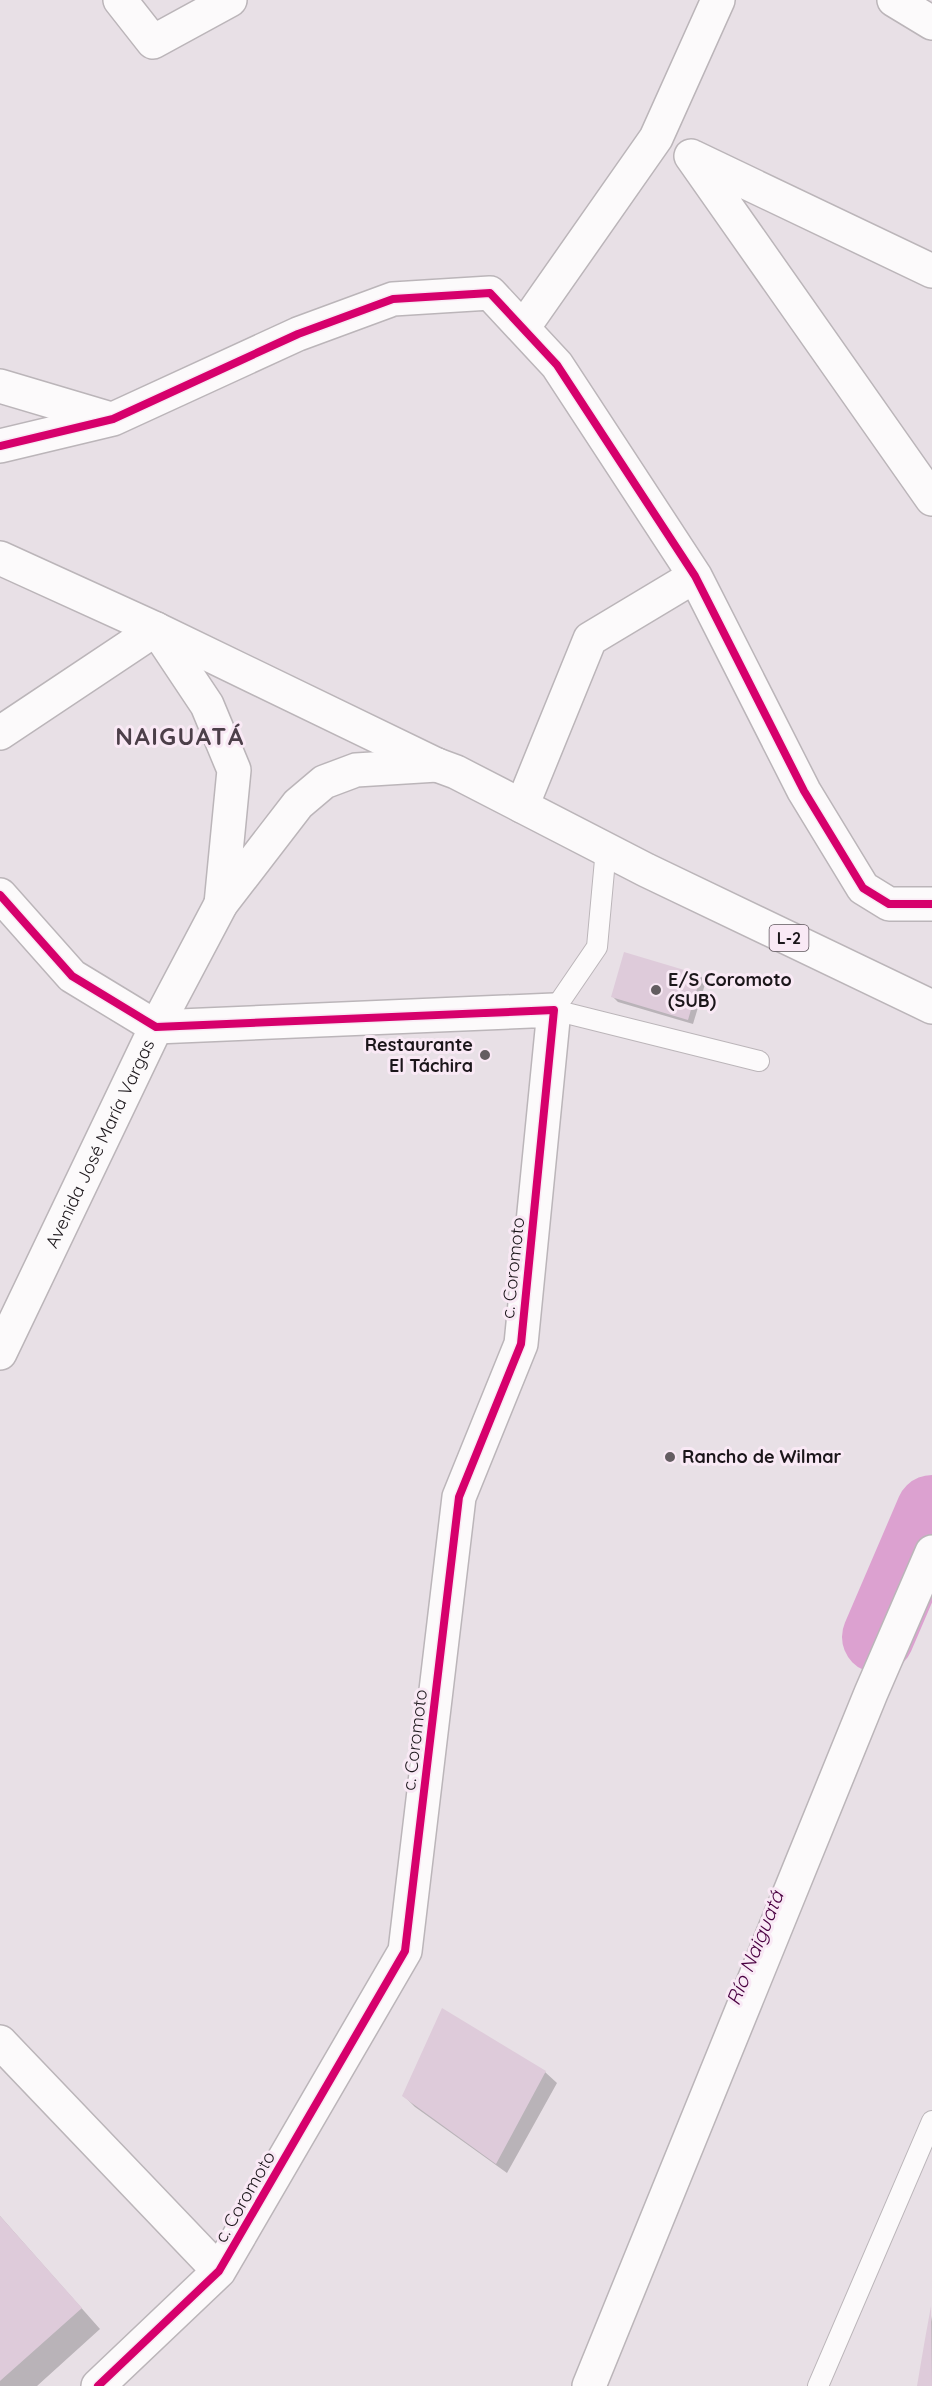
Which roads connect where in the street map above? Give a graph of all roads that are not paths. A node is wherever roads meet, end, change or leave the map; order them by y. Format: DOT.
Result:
graph roads {
  1 [pos="120,0"];
  2 [pos="230,0"];
  3 [pos="718,0"];
  4 [pos="894,0"];
  5 [pos="932,23"];
  6 [pos="656,138"];
  7 [pos="691,156"];
  8 [pos="932,271"];
  9 [pos="523,328"];
  10 [pos="0,386"];
  11 [pos="113,419"];
  12 [pos="0,446"];
  13 [pos="932,499"];
  14 [pos="0,558"];
  15 [pos="695,576"];
  16 [pos="156,629"];
  17 [pos="0,733"];
  18 [pos="437,765"];
  19 [pos="522,806"];
  20 [pos="606,849"];
  21 [pos="0,895"];
  22 [pos="221,904"];
  23 [pos="932,904"];
  24 [pos="932,1007"];
  25 [pos="554,1010"];
  26 [pos="156,1028"];
  27 [pos="759,1060"];
  28 [pos="0,1353"];
  29 [pos="932,1552"];
  30 [pos="0,2042"];
  31 [pos="932,2121"];
  32 [pos="219,2271"];
  33 [pos="98,2386"];
  34 [pos="589,2386"];
  35 [pos="818,2386"];
  1 -- 2 [label="street"];
  3 -- 6 [label="street"];
  4 -- 5 [label="street"];
  6 -- 7 [label="street"];
  6 -- 9 [label="street"];
  7 -- 8 [label="street"];
  7 -- 13 [label="street"];
  9 -- 11 [label="street"];
  9 -- 15 [label="street"];
  10 -- 11 [label="street"];
  11 -- 12 [label="street"];
  14 -- 16 [label="street, L-2"];
  15 -- 19 [label="street"];
  15 -- 23 [label="street"];
  16 -- 17 [label="street"];
  16 -- 18 [label="street, L-2"];
  16 -- 22 [label="street, Avenida José María Vargas"];
  18 -- 19 [label="street, L-2"];
  18 -- 22 [label="street, Avenida José María Vargas"];
  19 -- 20 [label="street, L-2"];
  20 -- 24 [label="street, L-2"];
  20 -- 25 [label="lane"];
  21 -- 26 [label="street"];
  22 -- 26 [label="street, Avenida José María Vargas"];
  25 -- 26 [label="street"];
  25 -- 27 [label="lane"];
  25 -- 32 [label="street, c. Coromoto"];
  26 -- 28 [label="street, Avenida José María Vargas"];
  29 -- 34 [label="street"];
  30 -- 32 [label="street"];
  31 -- 35 [label="lane"];
  32 -- 33 [label="street, c. Coromoto"];
}
